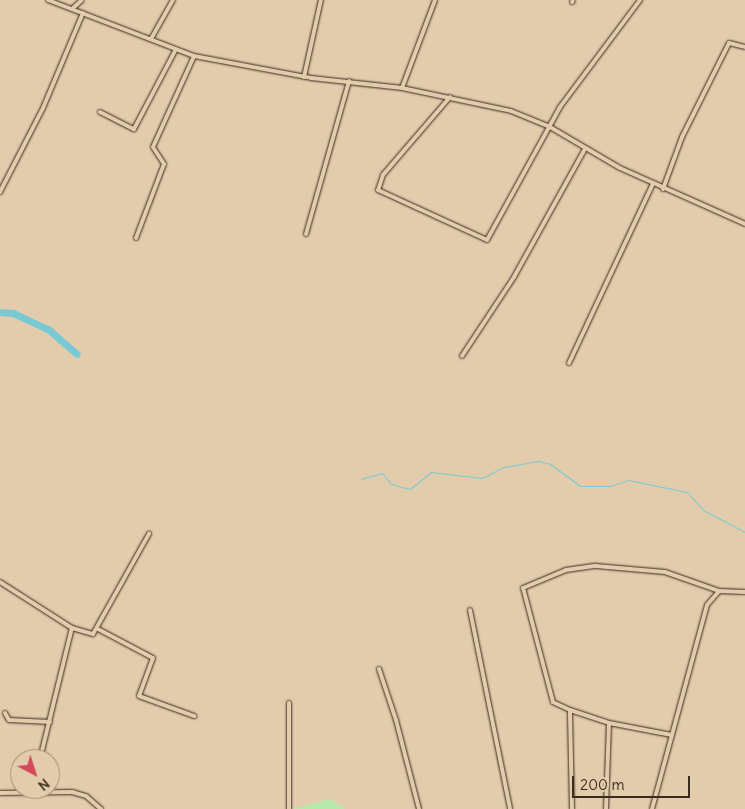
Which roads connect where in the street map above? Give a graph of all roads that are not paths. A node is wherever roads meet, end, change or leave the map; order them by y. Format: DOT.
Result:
graph roads {
  1 [pos="48,0"];
  2 [pos="82,0"];
  3 [pos="172,0"];
  4 [pos="321,0"];
  5 [pos="435,0"];
  6 [pos="640,0"];
  7 [pos="72,9"];
  8 [pos="83,13"];
  9 [pos="151,39"];
  10 [pos="745,47"];
  11 [pos="176,49"];
  12 [pos="194,56"];
  13 [pos="304,77"];
  14 [pos="349,81"];
  15 [pos="402,88"];
  16 [pos="450,97"];
  17 [pos="100,112"];
  18 [pos="550,127"];
  19 [pos="585,149"];
  20 [pos="653,184"];
  21 [pos="662,189"];
  22 [pos="0,192"];
  23 [pos="745,224"];
  24 [pos="306,234"];
  25 [pos="136,238"];
  26 [pos="462,356"];
  27 [pos="569,363"];
  28 [pos="149,534"];
  29 [pos="0,582"];
  30 [pos="719,591"];
  31 [pos="745,592"];
  32 [pos="470,610"];
  33 [pos="72,628"];
  34 [pos="98,628"];
  35 [pos="379,669"];
  36 [pos="289,703"];
  37 [pos="570,710"];
  38 [pos="5,713"];
  39 [pos="194,716"];
  40 [pos="50,722"];
  41 [pos="608,723"];
  42 [pos="672,734"];
  43 [pos="43,749"];
  44 [pos="60,792"];
  45 [pos="101,809"];
  46 [pos="289,809"];
  47 [pos="418,809"];
  48 [pos="510,809"];
  49 [pos="572,809"];
  50 [pos="606,809"];
  51 [pos="652,809"];
  1 -- 7 [label="street"];
  2 -- 7 [label="street"];
  3 -- 9 [label="street"];
  4 -- 13 [label="street"];
  5 -- 15 [label="street"];
  6 -- 18 [label="street"];
  7 -- 8 [label="street"];
  8 -- 9 [label="street"];
  8 -- 22 [label="street"];
  9 -- 11 [label="street"];
  10 -- 21 [label="street"];
  11 -- 12 [label="street"];
  11 -- 17 [label="street"];
  12 -- 13 [label="street"];
  12 -- 25 [label="street"];
  13 -- 14 [label="street"];
  14 -- 15 [label="street"];
  14 -- 24 [label="street"];
  15 -- 16 [label="street"];
  16 -- 18 [label="street"];
  16 -- 18 [label="street"];
  18 -- 19 [label="street"];
  19 -- 20 [label="street"];
  19 -- 26 [label="street"];
  20 -- 21 [label="street"];
  20 -- 27 [label="street"];
  21 -- 23 [label="street"];
  28 -- 34 [label="street"];
  29 -- 33 [label="street"];
  30 -- 31 [label="street"];
  30 -- 37 [label="street"];
  30 -- 42 [label="street"];
  32 -- 48 [label="street"];
  33 -- 34 [label="street"];
  33 -- 40 [label="street"];
  34 -- 39 [label="street"];
  35 -- 47 [label="street"];
  36 -- 46 [label="street"];
  37 -- 41 [label="street"];
  37 -- 49 [label="street"];
  38 -- 40 [label="street"];
  40 -- 43 [label="street"];
  41 -- 42 [label="street"];
  41 -- 50 [label="street"];
  42 -- 51 [label="street"];
  44 -- 45 [label="street"];
}
